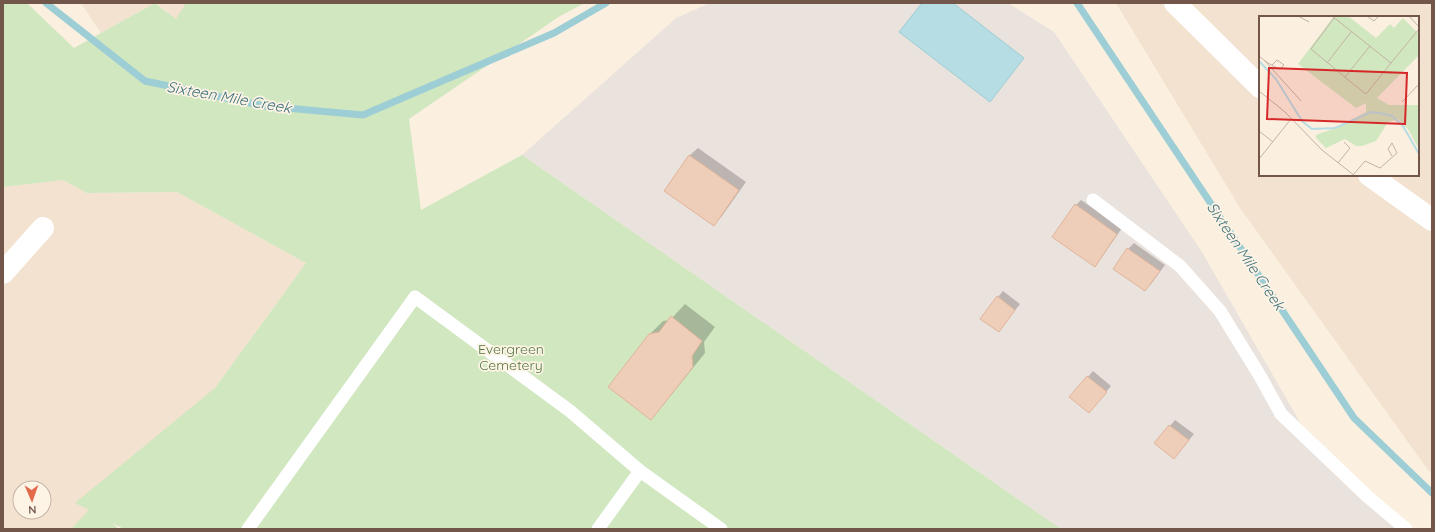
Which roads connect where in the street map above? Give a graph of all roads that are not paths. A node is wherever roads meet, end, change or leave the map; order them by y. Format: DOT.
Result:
graph roads {
  1 [pos="1184,6"];
  2 [pos="1259,86"];
  3 [pos="1370,176"];
  4 [pos="1093,200"];
  5 [pos="1432,220"];
  6 [pos="43,228"];
  7 [pos="3,274"];
  8 [pos="640,471"];
  9 [pos="248,529"];
  10 [pos="598,529"];
  11 [pos="721,529"];
  12 [pos="1406,529"];
  1 -- 2 [label="street"];
  3 -- 5 [label="street"];
  4 -- 12 [label="lane"];
  6 -- 7 [label="street"];
  8 -- 9 [label="lane"];
  8 -- 10 [label="lane"];
  8 -- 11 [label="lane"];
}
